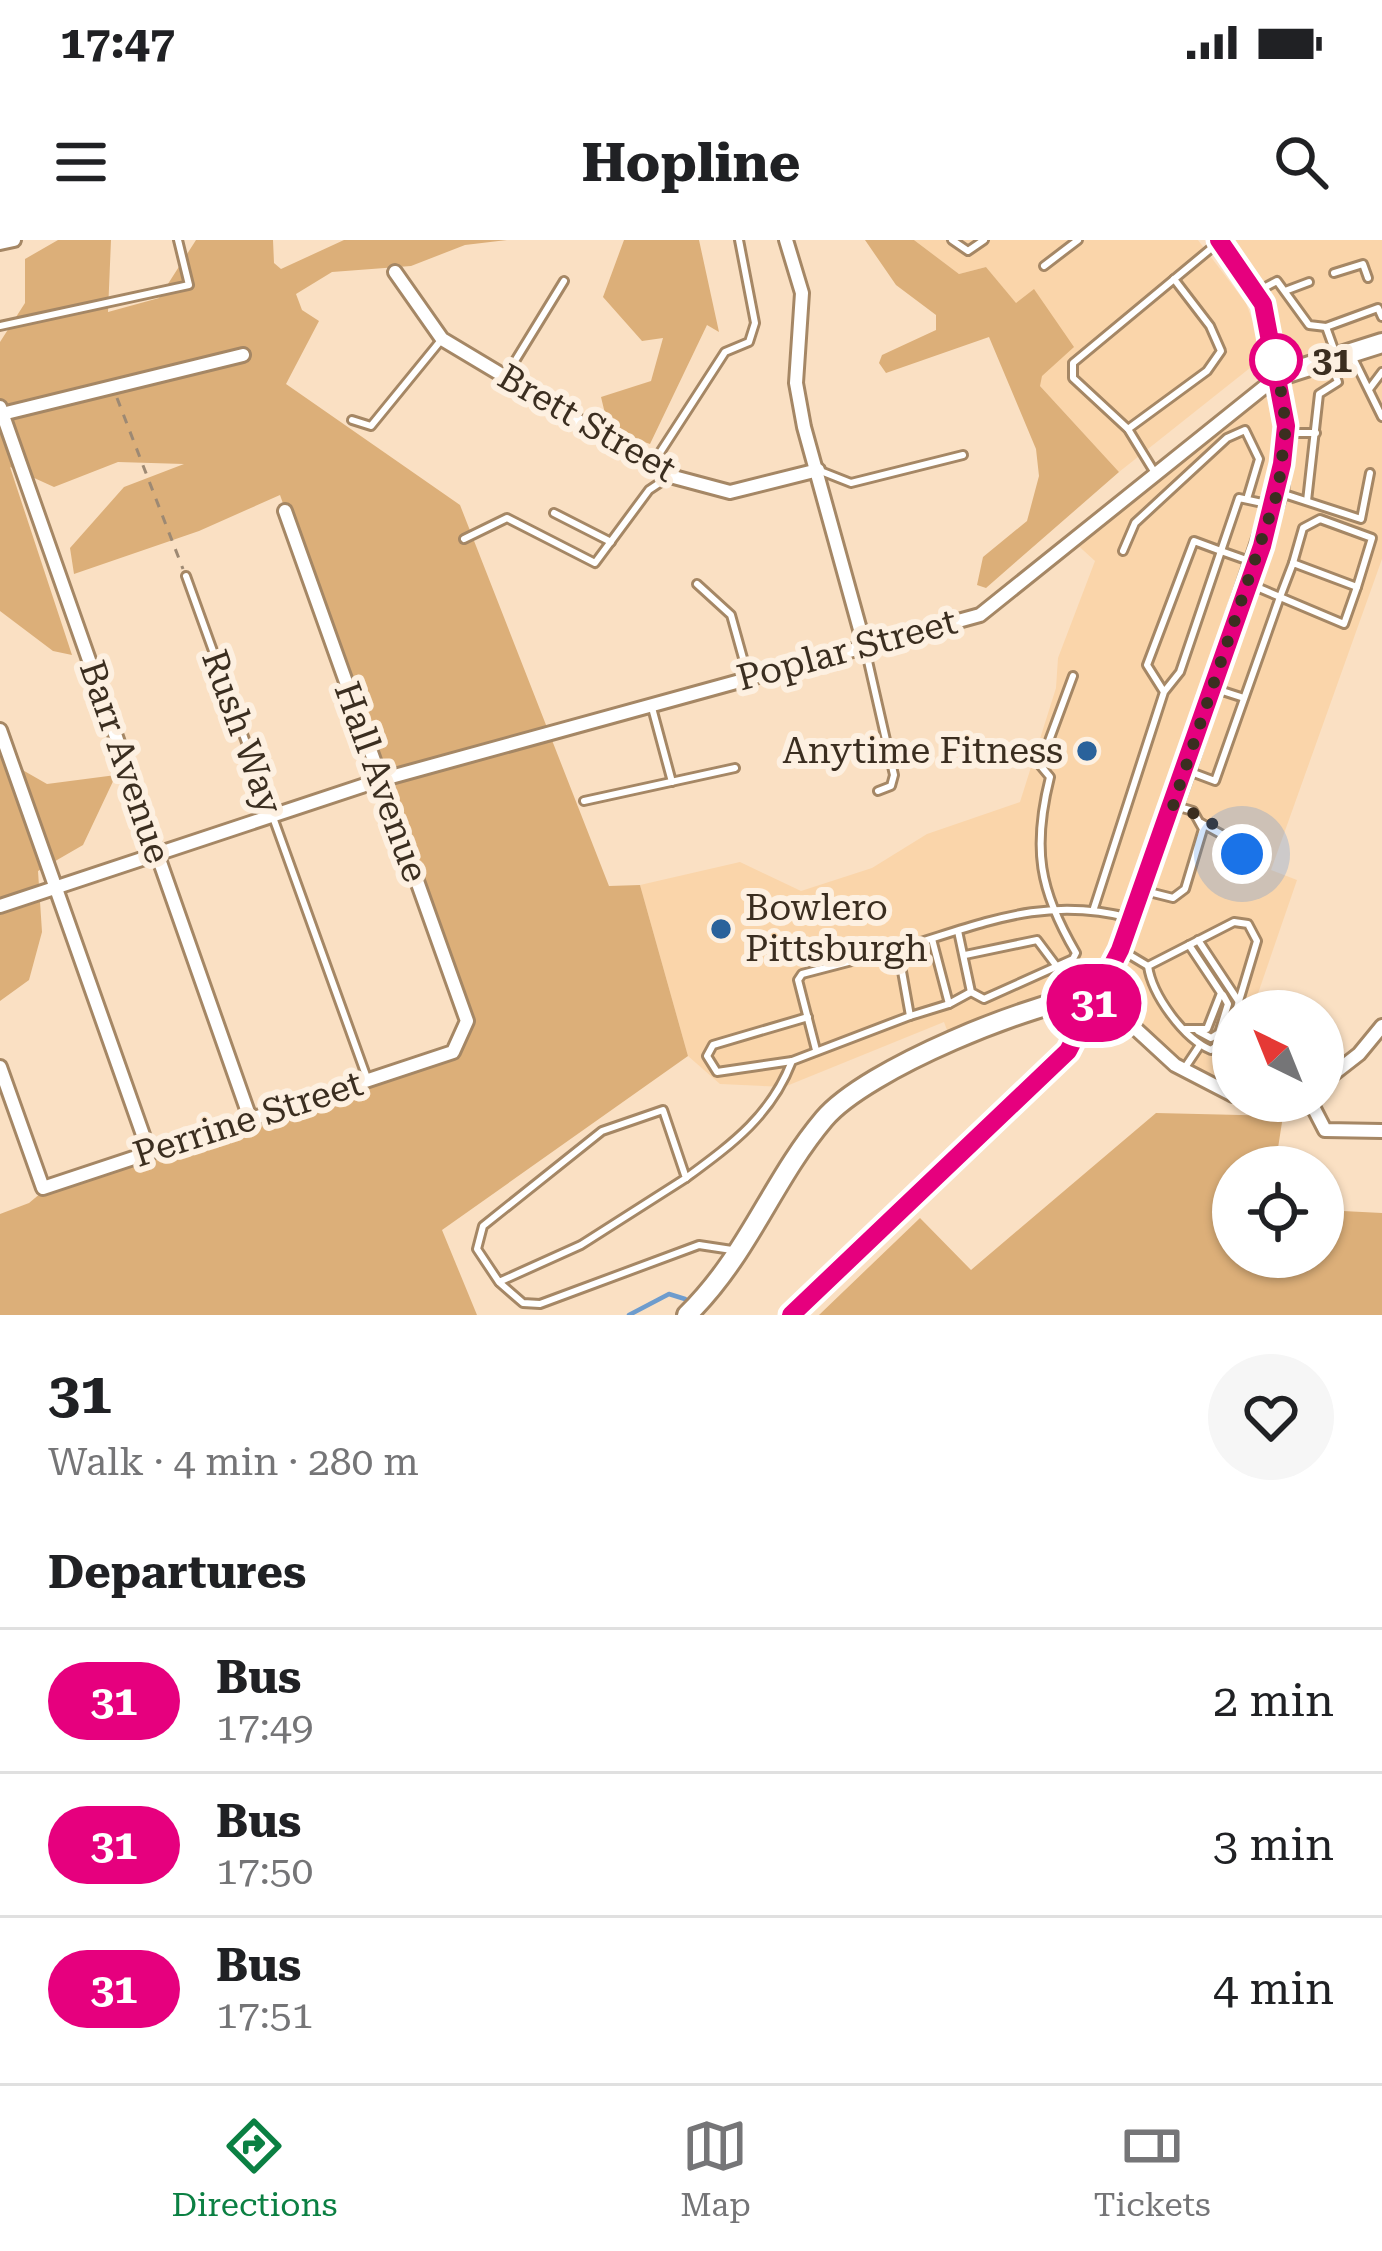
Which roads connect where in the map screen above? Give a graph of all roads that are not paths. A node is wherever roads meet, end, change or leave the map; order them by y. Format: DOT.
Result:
graph roads {
  1 [pos="14,240"];
  2 [pos="178,240"];
  3 [pos="740,240"];
  4 [pos="786,240"];
  5 [pos="952,240"];
  6 [pos="984,240"];
  7 [pos="1078,240"];
  8 [pos="1219,241"];
  9 [pos="0,243"];
  10 [pos="1044,266"];
  11 [pos="1351,268"];
  12 [pos="395,272"];
  13 [pos="1367,278"];
  14 [pos="1174,279"];
  15 [pos="565,281"];
  16 [pos="1309,282"];
  17 [pos="1355,282"];
  18 [pos="1340,286"];
  19 [pos="1285,291"];
  20 [pos="1256,292"];
  21 [pos="1382,317"];
  22 [pos="1329,323"];
  23 [pos="0,326"];
  24 [pos="442,339"];
  25 [pos="1382,343"];
  26 [pos="243,355"];
  27 [pos="1339,357"];
  28 [pos="1382,373"];
  29 [pos="1278,376"];
  30 [pos="505,377"];
  31 [pos="1370,388"];
  32 [pos="1,412"];
  33 [pos="1382,417"];
  34 [pos="352,420"];
  35 [pos="1128,429"];
  36 [pos="1286,432"];
  37 [pos="1205,433"];
  38 [pos="1316,433"];
  39 [pos="1216,447"];
  40 [pos="963,455"];
  41 [pos="652,465"];
  42 [pos="818,470"];
  43 [pos="1155,473"];
  44 [pos="1370,473"];
  45 [pos="670,476"];
  46 [pos="1276,498"];
  47 [pos="1247,500"];
  48 [pos="1307,501"];
  49 [pos="285,511"];
  50 [pos="554,513"];
  51 [pos="464,538"];
  52 [pos="610,542"];
  53 [pos="1123,551"];
  54 [pos="1221,551"];
  55 [pos="1293,563"];
  56 [pos="1256,564"];
  57 [pos="186,576"];
  58 [pos="697,584"];
  59 [pos="1249,584"];
  60 [pos="1357,587"];
  61 [pos="1280,598"];
  62 [pos="864,644"];
  63 [pos="748,676"];
  64 [pos="1073,676"];
  65 [pos="1213,688"];
  66 [pos="1164,692"];
  67 [pos="1244,698"];
  68 [pos="651,704"];
  69 [pos="0,730"];
  70 [pos="735,768"];
  71 [pos="1185,770"];
  72 [pos="380,779"];
  73 [pos="672,782"];
  74 [pos="878,791"];
  75 [pos="584,801"];
  76 [pos="1173,805"];
  77 [pos="273,820"];
  78 [pos="1201,823"];
  79 [pos="157,854"];
  80 [pos="1237,869"];
  81 [pos="56,886"];
  82 [pos="1142,890"];
  83 [pos="0,906"];
  84 [pos="1048,906"];
  85 [pos="1094,908"];
  86 [pos="1132,918"];
  87 [pos="958,932"];
  88 [pos="932,939"];
  89 [pos="1198,940"];
  90 [pos="1189,945"];
  91 [pos="898,949"];
  92 [pos="1120,950"];
  93 [pos="965,955"];
  94 [pos="1148,966"];
  95 [pos="1058,968"];
  96 [pos="1228,990"];
  97 [pos="1243,990"];
  98 [pos="971,992"];
  99 [pos="1098,994"];
  100 [pos="950,1004"];
  101 [pos="910,1016"];
  102 [pos="808,1017"];
  103 [pos="1382,1026"];
  104 [pos="1185,1029"];
  105 [pos="1200,1046"];
  106 [pos="816,1049"];
  107 [pos="1212,1049"];
  108 [pos="453,1052"];
  109 [pos="792,1061"];
  110 [pos="1344,1066"];
  111 [pos="0,1067"];
  112 [pos="1184,1070"];
  113 [pos="368,1082"];
  114 [pos="1212,1084"];
  115 [pos="4,1090"];
  116 [pos="250,1118"];
  117 [pos="1321,1122"];
  118 [pos="1382,1131"];
  119 [pos="148,1149"];
  120 [pos="686,1178"];
  121 [pos="742,1252"];
  122 [pos="499,1282"];
  123 [pos="687,1315"];
  124 [pos="790,1315"];
  1 -- 9 [label="street"];
  2 -- 23 [label="lane"];
  3 -- 41 [label="lane"];
  4 -- 42 [label="street"];
  5 -- 6 [label="lane"];
  7 -- 10 [label="lane"];
  8 -- 14 [label="lane"];
  8 -- 20 [label="main road"];
  11 -- 13 [label="lane"];
  11 -- 17 [label="lane"];
  11 -- 18 [label="lane"];
  12 -- 24 [label="street, Brett Street"];
  14 -- 35 [label="lane"];
  14 -- 35 [label="lane"];
  15 -- 30 [label="lane"];
  16 -- 19 [label="lane"];
  19 -- 20 [label="lane"];
  19 -- 22 [label="lane"];
  20 -- 29 [label="main road"];
  21 -- 22 [label="lane"];
  22 -- 27 [label="lane"];
  24 -- 30 [label="street, Brett Street"];
  24 -- 34 [label="lane"];
  25 -- 27 [label="main road, Poplar Street"];
  26 -- 32 [label="street"];
  27 -- 29 [label="main road, Poplar Street"];
  27 -- 31 [label="lane"];
  27 -- 38 [label="lane"];
  28 -- 31 [label="lane"];
  29 -- 36 [label="main road"];
  29 -- 37 [label="street, Poplar Street"];
  30 -- 41 [label="street, Brett Street"];
  31 -- 33 [label="lane"];
  32 -- 79 [label="street, Barr Avenue"];
  35 -- 43 [label="lane"];
  36 -- 38 [label="lane"];
  36 -- 46 [label="main road"];
  37 -- 39 [label="lane"];
  37 -- 43 [label="street, Poplar Street"];
  38 -- 48 [label="lane"];
  39 -- 47 [label="lane"];
  39 -- 53 [label="lane"];
  40 -- 42 [label="lane"];
  41 -- 45 [label="street, Brett Street"];
  42 -- 45 [label="street, Brett Street"];
  42 -- 62 [label="street"];
  43 -- 62 [label="street, Poplar Street"];
  44 -- 48 [label="lane"];
  45 -- 52 [label="lane"];
  46 -- 47 [label="lane"];
  46 -- 48 [label="lane"];
  46 -- 56 [label="main road"];
  47 -- 54 [label="lane"];
  49 -- 72 [label="street, Hall Avenue"];
  50 -- 52 [label="lane"];
  51 -- 52 [label="lane"];
  54 -- 56 [label="lane"];
  54 -- 66 [label="lane"];
  54 -- 66 [label="lane"];
  55 -- 60 [label="lane"];
  55 -- 60 [label="lane"];
  55 -- 61 [label="lane"];
  56 -- 59 [label="main road"];
  57 -- 77 [label="lane, Rush Way"];
  58 -- 63 [label="lane"];
  59 -- 61 [label="lane"];
  59 -- 65 [label="main road"];
  60 -- 61 [label="lane"];
  61 -- 67 [label="lane"];
  62 -- 63 [label="street, Poplar Street"];
  62 -- 74 [label="lane"];
  63 -- 68 [label="street, Poplar Street"];
  64 -- 84 [label="lane"];
  65 -- 67 [label="lane"];
  65 -- 71 [label="main road"];
  66 -- 85 [label="lane"];
  67 -- 71 [label="lane"];
  68 -- 72 [label="street, Poplar Street"];
  68 -- 73 [label="lane"];
  69 -- 81 [label="street"];
  70 -- 73 [label="lane"];
  71 -- 76 [label="main road"];
  72 -- 77 [label="street, Poplar Street"];
  72 -- 108 [label="street, Hall Avenue"];
  73 -- 75 [label="lane"];
  76 -- 78 [label="lane"];
  76 -- 82 [label="main road"];
  77 -- 79 [label="street, Poplar Street"];
  77 -- 113 [label="lane, Rush Way"];
  78 -- 80 [label="lane"];
  78 -- 82 [label="lane"];
  79 -- 81 [label="street, Poplar Street"];
  79 -- 116 [label="street, Barr Avenue"];
  81 -- 83 [label="street, Poplar Street"];
  81 -- 119 [label="street"];
  82 -- 86 [label="main road"];
  84 -- 85 [label="lane"];
  84 -- 87 [label="lane"];
  84 -- 95 [label="lane"];
  85 -- 86 [label="lane"];
  86 -- 92 [label="main road"];
  87 -- 88 [label="lane"];
  87 -- 93 [label="lane"];
  88 -- 91 [label="lane"];
  88 -- 100 [label="lane"];
  89 -- 90 [label="lane"];
  89 -- 96 [label="lane"];
  89 -- 97 [label="lane"];
  90 -- 94 [label="lane"];
  90 -- 104 [label="lane"];
  91 -- 101 [label="lane"];
  91 -- 102 [label="lane"];
  92 -- 94 [label="lane"];
  92 -- 99 [label="main road"];
  93 -- 95 [label="lane"];
  93 -- 98 [label="lane"];
  94 -- 104 [label="lane"];
  95 -- 98 [label="lane"];
  98 -- 100 [label="lane"];
  99 -- 112 [label="street"];
  99 -- 121 [label="main road"];
  99 -- 124 [label="main road"];
  100 -- 101 [label="lane"];
  101 -- 106 [label="lane"];
  102 -- 106 [label="lane"];
  102 -- 109 [label="lane"];
  103 -- 110 [label="street"];
  104 -- 105 [label="lane"];
  105 -- 107 [label="lane"];
  105 -- 112 [label="lane"];
  106 -- 109 [label="lane"];
  108 -- 113 [label="street, Perrine Street"];
  109 -- 120 [label="lane"];
  111 -- 115 [label="street"];
  112 -- 114 [label="street"];
  113 -- 116 [label="street, Perrine Street"];
  115 -- 119 [label="street, Perrine Street"];
  116 -- 119 [label="street, Perrine Street"];
  117 -- 118 [label="street"];
  120 -- 122 [label="lane"];
  120 -- 122 [label="lane"];
  121 -- 122 [label="lane"];
  121 -- 123 [label="main road"];
}
